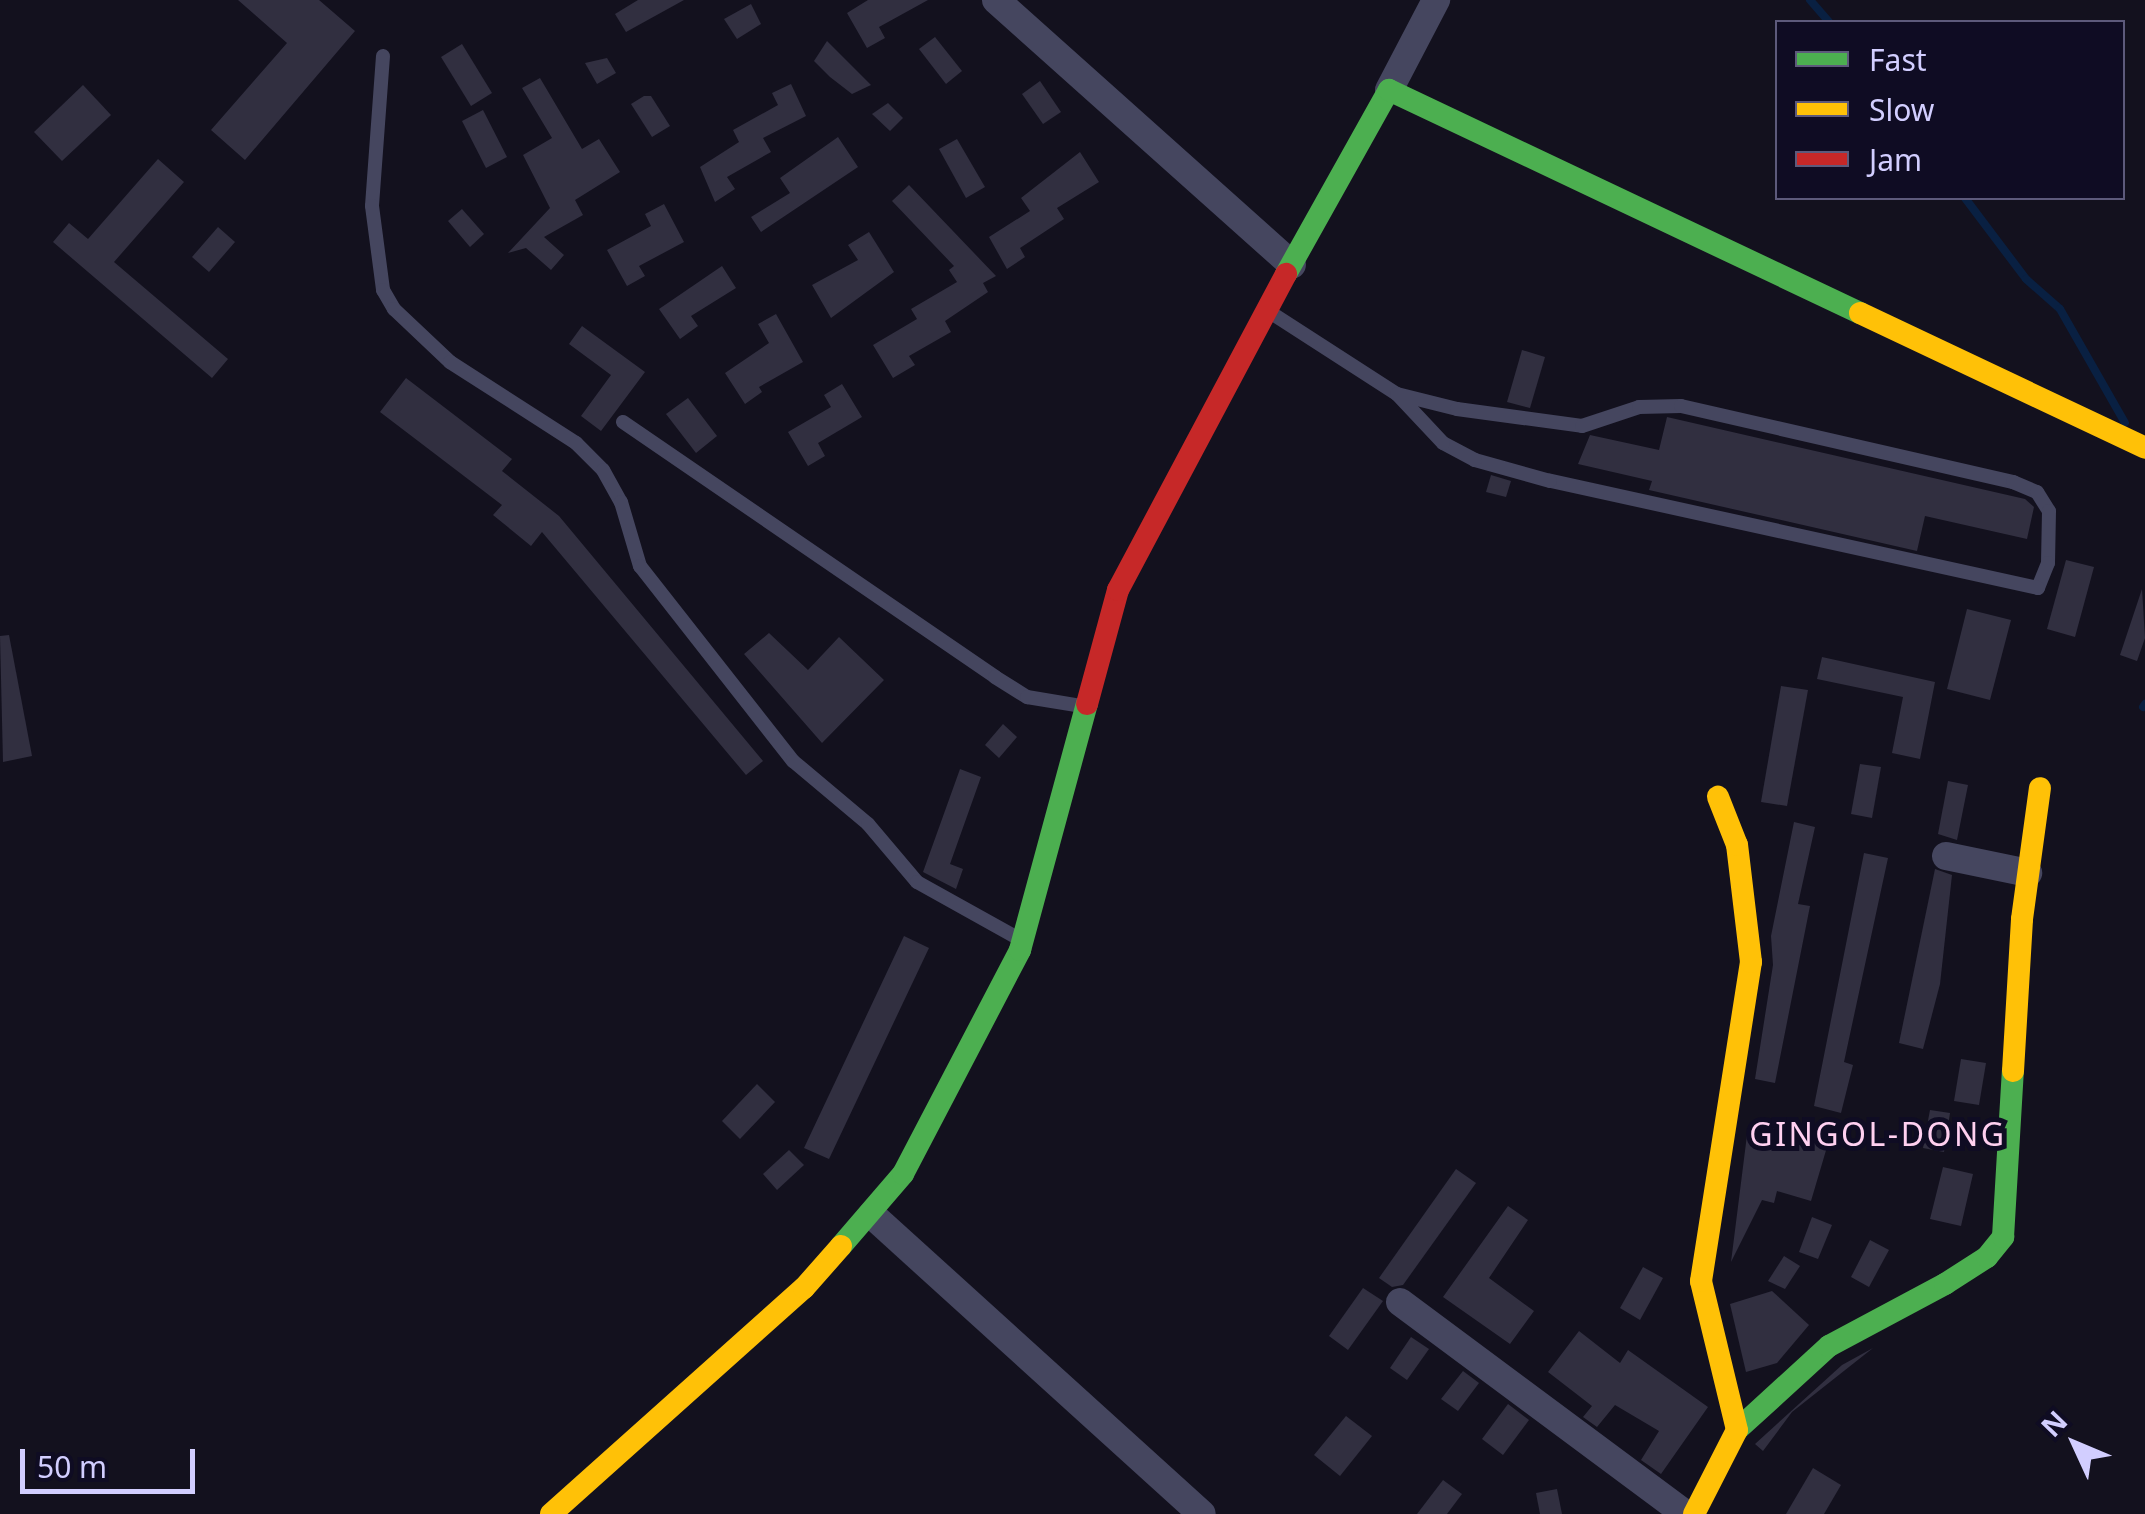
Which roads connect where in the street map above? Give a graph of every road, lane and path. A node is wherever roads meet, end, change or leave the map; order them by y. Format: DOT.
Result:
graph roads {
  1 [pos="996,0"];
  2 [pos="1436,0"];
  3 [pos="384,56"];
  4 [pos="1388,90"];
  5 [pos="1292,264"];
  6 [pos="1267,310"];
  7 [pos="1398,394"];
  8 [pos="623,422"];
  9 [pos="2145,448"];
  10 [pos="1083,706"];
  11 [pos="2040,788"];
  12 [pos="1718,796"];
  13 [pos="1946,856"];
  14 [pos="2028,873"];
  15 [pos="1023,941"];
  16 [pos="872,1216"];
  17 [pos="1400,1302"];
  18 [pos="1737,1430"];
  19 [pos="551,1514"];
  20 [pos="1202,1514"];
  21 [pos="1685,1514"];
  22 [pos="1694,1514"];
  1 -- 5 [label="street"];
  2 -- 4 [label="street"];
  3 -- 15 [label="lane"];
  4 -- 5 [label="main road"];
  4 -- 9 [label="main road"];
  5 -- 6 [label="main road"];
  6 -- 7 [label="lane"];
  6 -- 10 [label="main road"];
  7 -- 7 [label="lane"];
  8 -- 10 [label="lane"];
  10 -- 15 [label="main road"];
  11 -- 14 [label="main road"];
  12 -- 18 [label="main road"];
  13 -- 14 [label="street"];
  14 -- 18 [label="main road"];
  15 -- 16 [label="main road"];
  16 -- 19 [label="main road"];
  16 -- 20 [label="street"];
  17 -- 21 [label="street"];
  18 -- 22 [label="main road"];
}
